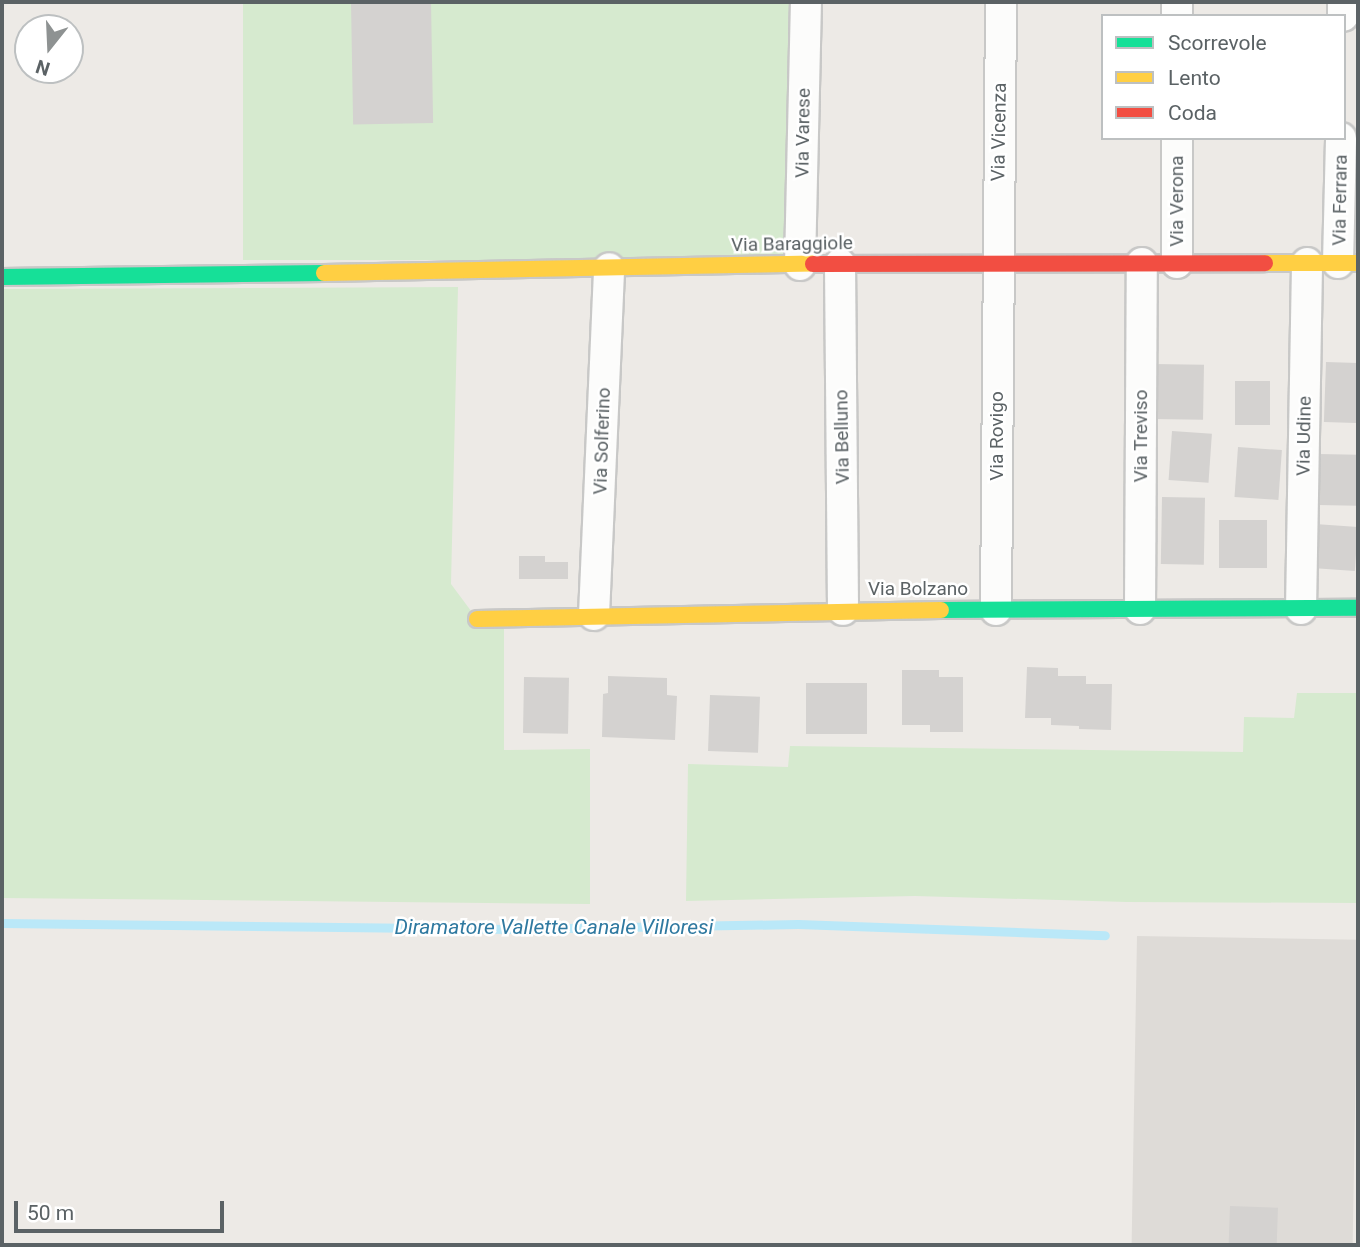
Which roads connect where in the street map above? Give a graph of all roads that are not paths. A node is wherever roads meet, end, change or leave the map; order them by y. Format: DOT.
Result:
graph roads {
  1 [pos="806,2"];
  2 [pos="1001,2"];
  3 [pos="1177,140"];
  4 [pos="1341,140"];
  5 [pos="997,263"];
  6 [pos="1142,263"];
  7 [pos="1177,263"];
  8 [pos="1307,263"];
  9 [pos="1348,263"];
  10 [pos="840,264"];
  11 [pos="800,265"];
  12 [pos="609,268"];
  13 [pos="2,277"];
  14 [pos="1358,608"];
  15 [pos="1140,609"];
  16 [pos="1301,609"];
  17 [pos="844,610"];
  18 [pos="996,610"];
  19 [pos="594,615"];
  20 [pos="477,619"];
  1 -- 11 [label="street, Via Varese"];
  2 -- 5 [label="street, Via Vicenza"];
  3 -- 7 [label="street, Via Verona"];
  4 -- 9 [label="street, Via Ferrara"];
  5 -- 6 [label="street, Via Baraggiole"];
  5 -- 10 [label="street, Via Baraggiole"];
  5 -- 18 [label="street, Via Rovigo"];
  6 -- 7 [label="street, Via Baraggiole"];
  6 -- 15 [label="street, Via Treviso"];
  7 -- 8 [label="street, Via Baraggiole"];
  8 -- 9 [label="street, Via Baraggiole"];
  8 -- 16 [label="street, Via Udine"];
  10 -- 11 [label="street, Via Baraggiole"];
  10 -- 17 [label="street, Via Belluno"];
  11 -- 12 [label="street, Via Baraggiole"];
  12 -- 13 [label="street, Via Baraggiole"];
  12 -- 19 [label="street, Via Solferino"];
  14 -- 16 [label="street, Via Bolzano"];
  15 -- 16 [label="street, Via Bolzano"];
  15 -- 18 [label="street, Via Bolzano"];
  17 -- 18 [label="street, Via Bolzano"];
  17 -- 19 [label="street, Via Bolzano"];
  19 -- 20 [label="street, Via Bolzano"];
}
